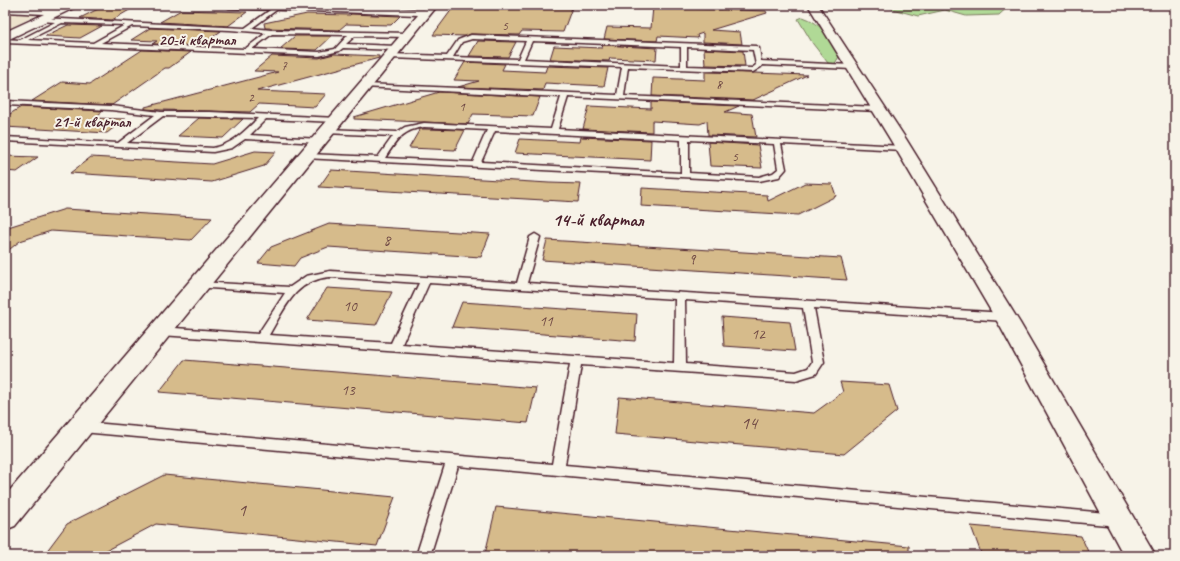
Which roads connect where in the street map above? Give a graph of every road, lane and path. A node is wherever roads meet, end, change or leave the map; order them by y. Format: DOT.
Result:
graph roads {
  1 [pos="72,5"];
  2 [pos="228,5"];
  3 [pos="813,5"];
  4 [pos="277,7"];
  5 [pos="5,9"];
  6 [pos="430,9"];
  7 [pos="61,16"];
  8 [pos="131,24"];
  9 [pos="246,30"];
  10 [pos="271,32"];
  11 [pos="354,33"];
  12 [pos="5,37"];
  13 [pos="530,39"];
  14 [pos="21,42"];
  15 [pos="94,45"];
  16 [pos="684,45"];
  17 [pos="341,46"];
  18 [pos="398,47"];
  19 [pos="246,51"];
  20 [pos="448,59"];
  21 [pos="520,61"];
  22 [pos="759,63"];
  23 [pos="625,66"];
  24 [pos="852,67"];
  25 [pos="684,68"];
  26 [pos="365,86"];
  27 [pos="565,95"];
  28 [pos="620,98"];
  29 [pos="5,103"];
  30 [pos="878,109"];
  31 [pos="161,114"];
  32 [pos="264,117"];
  33 [pos="492,128"];
  34 [pos="328,130"];
  35 [pos="554,131"];
  36 [pos="397,134"];
  37 [pos="244,137"];
  38 [pos="684,138"];
  39 [pos="5,139"];
  40 [pos="777,142"];
  41 [pos="120,145"];
  42 [pos="903,148"];
  43 [pos="307,156"];
  44 [pos="380,160"];
  45 [pos="476,164"];
  46 [pos="685,175"];
  47 [pos="535,237"];
  48 [pos="425,280"];
  49 [pos="199,285"];
  50 [pos="521,286"];
  51 [pos="292,290"];
  52 [pos="680,296"];
  53 [pos="808,304"];
  54 [pos="1005,317"];
  55 [pos="161,331"];
  56 [pos="261,338"];
  57 [pos="395,348"];
  58 [pos="576,360"];
  59 [pos="680,368"];
  60 [pos="80,427"];
  61 [pos="453,460"];
  62 [pos="558,470"];
  63 [pos="5,517"];
  64 [pos="1120,521"];
  65 [pos="423,556"];
  66 [pos="1140,556"];
  1 -- 7 [label="street"];
  2 -- 4 [label="street"];
  3 -- 24 [label="street"];
  4 -- 6 [label="street"];
  4 -- 9 [label="lane"];
  5 -- 7 [label="street"];
  6 -- 18 [label="street"];
  7 -- 8 [label="lane"];
  7 -- 12 [label="street"];
  7 -- 14 [label="lane"];
  8 -- 9 [label="lane"];
  8 -- 15 [label="lane"];
  9 -- 10 [label="lane"];
  10 -- 11 [label="lane"];
  10 -- 19 [label="lane"];
  11 -- 17 [label="lane"];
  11 -- 18 [label="lane"];
  12 -- 14 [label="lane"];
  13 -- 16 [label="lane"];
  13 -- 20 [label="lane"];
  13 -- 21 [label="lane"];
  14 -- 15 [label="lane"];
  15 -- 19 [label="lane"];
  16 -- 22 [label="lane"];
  16 -- 25 [label="lane"];
  17 -- 18 [label="lane"];
  17 -- 19 [label="lane"];
  18 -- 20 [label="lane"];
  18 -- 26 [label="street"];
  20 -- 21 [label="lane"];
  21 -- 23 [label="lane"];
  22 -- 24 [label="lane"];
  22 -- 25 [label="lane"];
  23 -- 25 [label="lane"];
  23 -- 28 [label="lane"];
  24 -- 30 [label="street"];
  26 -- 27 [label="lane"];
  26 -- 34 [label="street"];
  27 -- 28 [label="lane"];
  27 -- 35 [label="lane"];
  28 -- 30 [label="lane"];
  29 -- 31 [label="lane"];
  30 -- 42 [label="street"];
  31 -- 32 [label="lane"];
  31 -- 41 [label="lane"];
  32 -- 34 [label="lane"];
  32 -- 37 [label="lane"];
  33 -- 35 [label="lane"];
  33 -- 36 [label="lane"];
  33 -- 45 [label="lane"];
  34 -- 36 [label="lane"];
  34 -- 37 [label="lane"];
  34 -- 43 [label="street"];
  35 -- 38 [label="lane"];
  36 -- 44 [label="lane"];
  37 -- 41 [label="lane"];
  38 -- 40 [label="lane"];
  38 -- 46 [label="lane"];
  39 -- 41 [label="lane"];
  40 -- 42 [label="lane"];
  40 -- 46 [label="lane"];
  42 -- 54 [label="street"];
  43 -- 44 [label="lane"];
  43 -- 49 [label="street"];
  44 -- 45 [label="lane"];
  45 -- 46 [label="lane"];
  47 -- 50 [label="lane"];
  48 -- 50 [label="lane"];
  48 -- 51 [label="lane"];
  48 -- 57 [label="lane"];
  49 -- 51 [label="lane"];
  49 -- 55 [label="street"];
  50 -- 52 [label="lane"];
  51 -- 56 [label="lane"];
  52 -- 53 [label="lane"];
  52 -- 59 [label="lane"];
  53 -- 54 [label="lane"];
  53 -- 59 [label="lane"];
  54 -- 64 [label="street"];
  55 -- 56 [label="lane"];
  55 -- 60 [label="street"];
  56 -- 57 [label="lane"];
  57 -- 58 [label="lane"];
  58 -- 59 [label="lane"];
  58 -- 62 [label="lane"];
  60 -- 61 [label="lane"];
  60 -- 63 [label="street"];
  61 -- 62 [label="lane"];
  61 -- 65 [label="lane"];
  62 -- 64 [label="lane"];
  64 -- 66 [label="street"];
}
